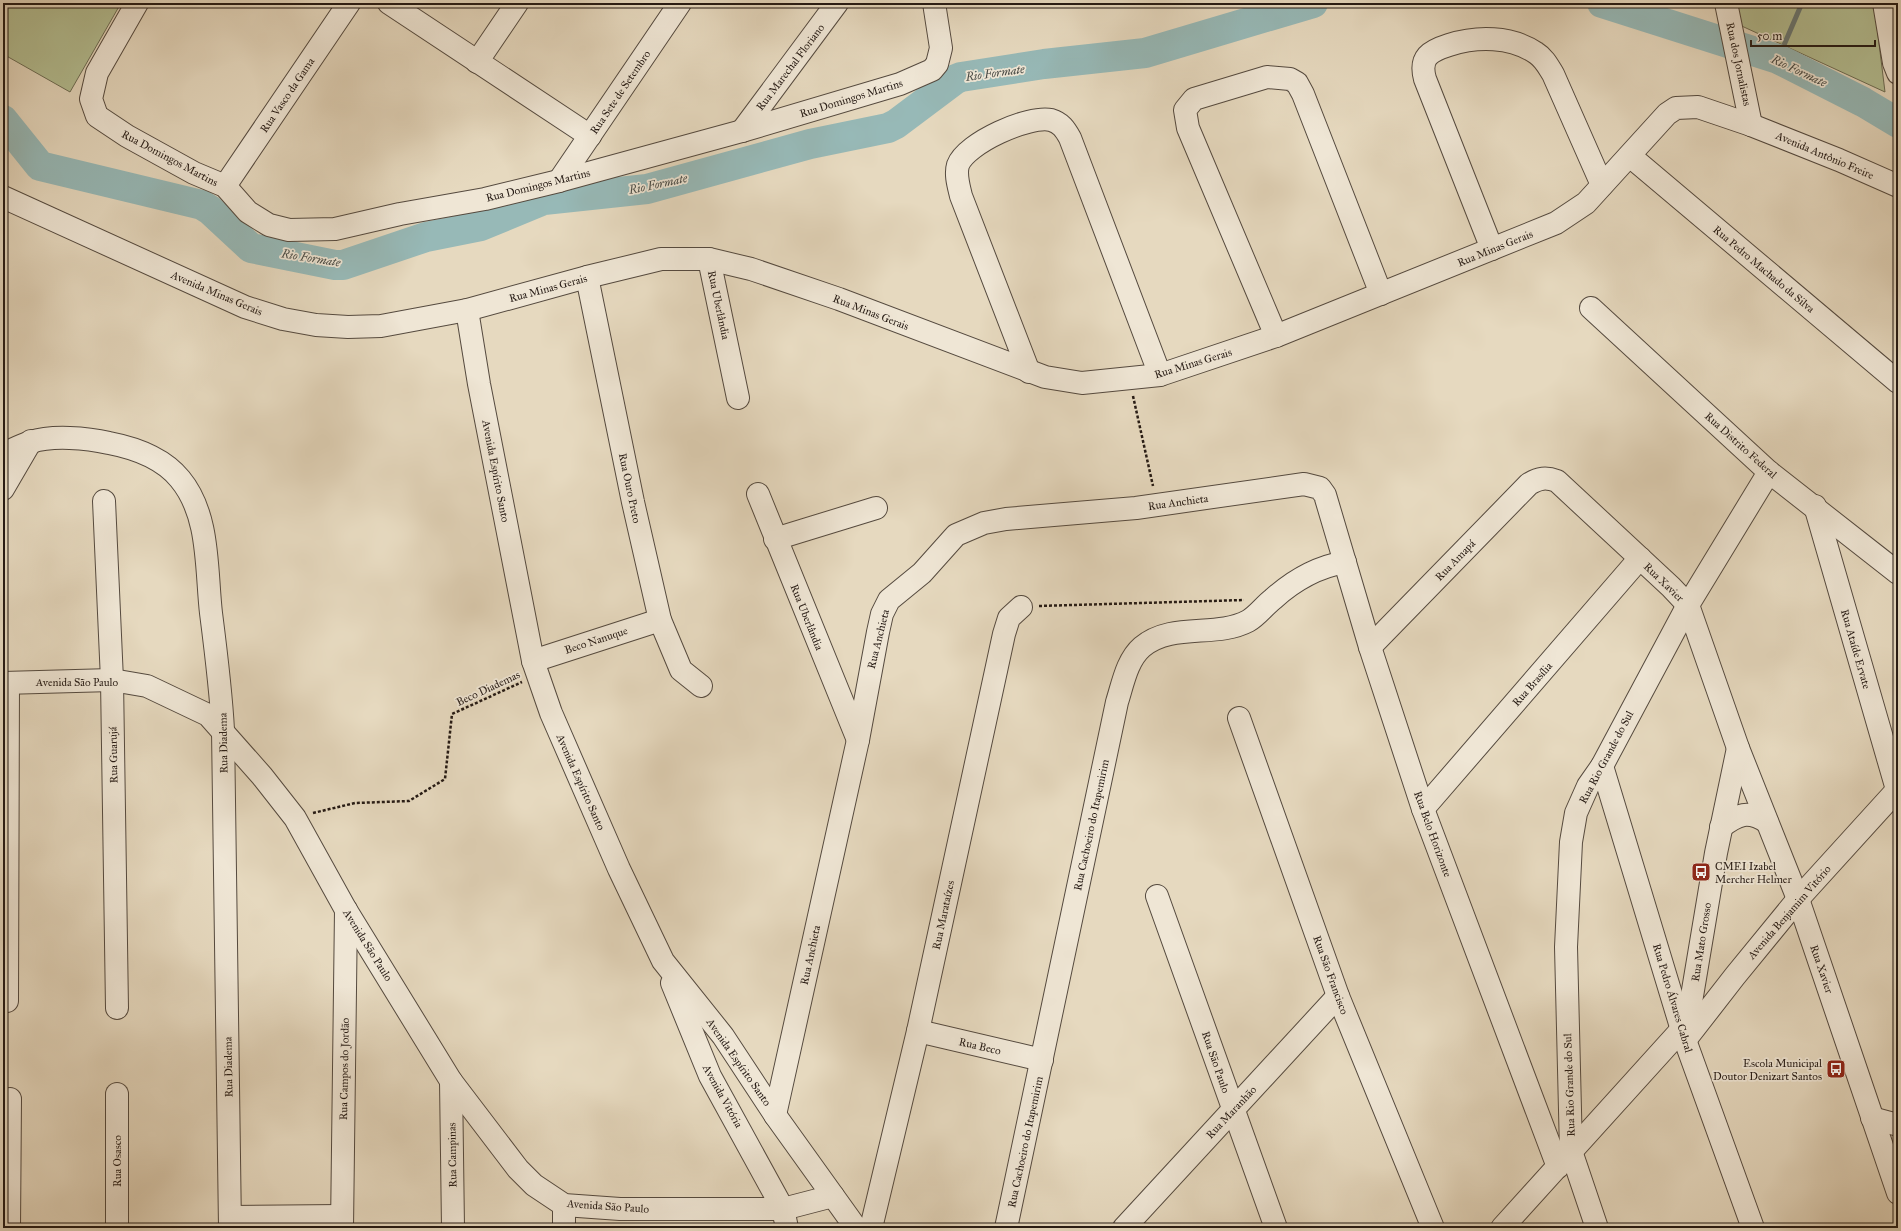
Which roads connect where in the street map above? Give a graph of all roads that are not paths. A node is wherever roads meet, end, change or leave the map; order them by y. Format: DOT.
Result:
graph roads {
  1 [pos="137,3"];
  2 [pos="349,3"];
  3 [pos="389,3"];
  4 [pos="517,3"];
  5 [pos="680,3"];
  6 [pos="837,3"];
  7 [pos="934,3"];
  8 [pos="1726,3"];
  9 [pos="1884,3"];
  10 [pos="477,62"];
  11 [pos="1898,73"];
  12 [pos="1751,125"];
  13 [pos="742,131"];
  14 [pos="590,136"];
  15 [pos="1630,156"];
  16 [pos="559,181"];
  17 [pos="1602,185"];
  18 [pos="225,186"];
  19 [pos="1898,186"];
  20 [pos="3,197"];
  21 [pos="1492,250"];
  22 [pos="709,259"];
  23 [pos="587,277"];
  24 [pos="1381,294"];
  25 [pos="1591,308"];
  26 [pos="467,310"];
  27 [pos="1276,336"];
  28 [pos="1029,372"];
  29 [pos="1160,375"];
  30 [pos="1898,382"];
  31 [pos="738,398"];
  32 [pos="31,441"];
  33 [pos="3,454"];
  34 [pos="1769,472"];
  35 [pos="1544,478"];
  36 [pos="3,489"];
  37 [pos="758,494"];
  38 [pos="1325,495"];
  39 [pos="104,502"];
  40 [pos="1815,506"];
  41 [pos="876,508"];
  42 [pos="775,539"];
  43 [pos="1640,558"];
  44 [pos="1345,562"];
  45 [pos="1898,573"];
  46 [pos="1688,605"];
  47 [pos="1021,607"];
  48 [pos="660,620"];
  49 [pos="1370,647"];
  50 [pos="535,668"];
  51 [pos="112,680"];
  52 [pos="5,683"];
  53 [pos="700,686"];
  54 [pos="1239,718"];
  55 [pos="223,730"];
  56 [pos="858,740"];
  57 [pos="1738,748"];
  58 [pos="1602,766"];
  59 [pos="1898,790"];
  60 [pos="1423,809"];
  61 [pos="1767,822"];
  62 [pos="1721,827"];
  63 [pos="1157,896"];
  64 [pos="1798,899"];
  65 [pos="346,910"];
  66 [pos="663,961"];
  67 [pos="1338,996"];
  68 [pos="7,1001"];
  69 [pos="117,1008"];
  70 [pos="918,1031"];
  71 [pos="1684,1034"];
  72 [pos="723,1036"];
  73 [pos="700,1053"];
  74 [pos="1042,1060"];
  75 [pos="452,1081"];
  76 [pos="117,1094"];
  77 [pos="10,1099"];
  78 [pos="1233,1110"];
  79 [pos="775,1115"];
  80 [pos="1872,1118"];
  81 [pos="1898,1125"];
  82 [pos="1564,1159"];
  83 [pos="1898,1193"];
  84 [pos="833,1196"];
  85 [pos="564,1205"];
  86 [pos="670,1218"];
  87 [pos="785,1218"];
  88 [pos="342,1222"];
  89 [pos="230,1223"];
  90 [pos="9,1228"];
  91 [pos="117,1228"];
  92 [pos="453,1228"];
  93 [pos="564,1228"];
  94 [pos="856,1228"];
  95 [pos="871,1228"];
  96 [pos="1006,1228"];
  97 [pos="1124,1228"];
  98 [pos="1276,1228"];
  99 [pos="1433,1228"];
  100 [pos="1502,1228"];
  101 [pos="1597,1228"];
  102 [pos="1753,1228"];
  1 -- 18 [label="street, Rua Domingos Martins"];
  2 -- 18 [label="street, Rua Vasco da Gama"];
  3 -- 10 [label="street"];
  4 -- 10 [label="street"];
  5 -- 14 [label="street, Rua Sete de Setembro"];
  6 -- 13 [label="street, Rua Marechal Floriano"];
  7 -- 13 [label="street, Rua Domingos Martins"];
  8 -- 12 [label="street, Rua dos Jornalistas"];
  9 -- 11 [label="street"];
  10 -- 14 [label="street"];
  12 -- 15 [label="street, Rua Minas Gerais"];
  12 -- 19 [label="street, Avenida Antônio Freire"];
  13 -- 16 [label="street, Rua Domingos Martins"];
  14 -- 16 [label="street, Rua Sete de Setembro"];
  15 -- 17 [label="street, Rua Minas Gerais"];
  15 -- 30 [label="street, Rua Pedro Machado da Silva"];
  16 -- 18 [label="street, Rua Domingos Martins"];
  17 -- 21 [label="street, Rua Minas Gerais"];
  17 -- 21 [label="street"];
  20 -- 26 [label="street, Avenida Minas Gerais"];
  21 -- 24 [label="street, Rua Minas Gerais"];
  22 -- 23 [label="street, Rua Minas Gerais"];
  22 -- 28 [label="street, Rua Minas Gerais"];
  22 -- 31 [label="street, Rua Uberlândia"];
  23 -- 26 [label="street, Rua Minas Gerais"];
  23 -- 48 [label="street, Rua Ouro Preto"];
  24 -- 27 [label="street, Rua Minas Gerais"];
  24 -- 27 [label="street"];
  25 -- 34 [label="street, Rua Distrito Federal"];
  26 -- 50 [label="street, Avenida Espírito Santo"];
  27 -- 29 [label="street, Rua Minas Gerais"];
  28 -- 29 [label="street, Rua Minas Gerais"];
  28 -- 29 [label="street"];
  32 -- 33 [label="street, Rua Diadema"];
  32 -- 36 [label="street"];
  32 -- 55 [label="street, Rua Diadema"];
  34 -- 40 [label="street, Rua Distrito Federal"];
  34 -- 46 [label="street, Rua Rio Grande do Sul"];
  35 -- 43 [label="street, Rua Xavier"];
  35 -- 49 [label="street, Rua Amapá"];
  37 -- 42 [label="street, Rua Uberlândia"];
  38 -- 44 [label="street, Rua Belo Horizonte"];
  38 -- 56 [label="street, Rua Anchieta"];
  39 -- 51 [label="street, Rua Guarujá"];
  40 -- 45 [label="street, Rua Distrito Federal"];
  40 -- 59 [label="street, Rua Ataíde Ervate"];
  41 -- 42 [label="street"];
  42 -- 56 [label="street, Rua Uberlândia"];
  43 -- 46 [label="street, Rua Xavier"];
  43 -- 60 [label="street, Rua Brasília"];
  44 -- 49 [label="street, Rua Belo Horizonte"];
  44 -- 74 [label="street, Rua Cachoeiro do Itapemirim"];
  46 -- 57 [label="street, Rua Xavier"];
  46 -- 58 [label="street, Rua Rio Grande do Sul"];
  47 -- 70 [label="street, Rua Marataízes"];
  48 -- 50 [label="street, Beco Nanuque"];
  48 -- 53 [label="street, Rua Ouro Preto"];
  49 -- 60 [label="street, Rua Belo Horizonte"];
  50 -- 66 [label="street, Avenida Espírito Santo"];
  51 -- 52 [label="street, Avenida São Paulo"];
  51 -- 55 [label="street, Avenida São Paulo"];
  51 -- 69 [label="street, Rua Guarujá"];
  52 -- 68 [label="street"];
  54 -- 67 [label="street, Rua São Francisco"];
  55 -- 65 [label="street, Avenida São Paulo"];
  55 -- 89 [label="street, Rua Diadema"];
  56 -- 79 [label="street, Rua Anchieta"];
  57 -- 61 [label="street, Rua Xavier"];
  57 -- 62 [label="street"];
  58 -- 71 [label="street, Rua Pedro Álvares Cabral"];
  58 -- 82 [label="street, Rua Rio Grande do Sul"];
  59 -- 64 [label="street, Avenida Benjamim Vitório"];
  60 -- 82 [label="street, Rua Belo Horizonte"];
  61 -- 62 [label="street"];
  61 -- 64 [label="street, Rua Xavier"];
  62 -- 71 [label="street, Rua Mato Grosso"];
  63 -- 78 [label="street, Rua São Paulo"];
  64 -- 71 [label="street, Avenida Benjamim Vitório"];
  64 -- 80 [label="street, Rua Xavier"];
  65 -- 75 [label="street, Avenida São Paulo"];
  65 -- 88 [label="street, Rua Campos do Jordão"];
  66 -- 72 [label="street, Avenida Espírito Santo"];
  66 -- 73 [label="street, Avenida Vitória"];
  67 -- 78 [label="street, Rua Maranhão"];
  67 -- 99 [label="street, Rua São Francisco"];
  70 -- 74 [label="street, Rua Beco"];
  70 -- 95 [label="street, Rua Marataízes"];
  71 -- 82 [label="street, Avenida Benjamim Vitório"];
  71 -- 102 [label="street, Rua Pedro Álvares Cabral"];
  72 -- 73 [label="street"];
  72 -- 79 [label="street, Avenida Espírito Santo"];
  73 -- 87 [label="street, Avenida Vitória"];
  74 -- 96 [label="street, Rua Cachoeiro do Itapemirim"];
  75 -- 85 [label="street, Avenida São Paulo"];
  75 -- 92 [label="street, Rua Campinas"];
  76 -- 91 [label="street, Rua Osasco"];
  77 -- 90 [label="street"];
  78 -- 97 [label="street, Rua Maranhão"];
  78 -- 98 [label="street, Rua São Paulo"];
  79 -- 84 [label="street, Avenida Espírito Santo"];
  80 -- 81 [label="street"];
  80 -- 83 [label="street, Rua Xavier"];
  82 -- 100 [label="street, Avenida Benjamim Vitório"];
  82 -- 101 [label="street, Rua Belo Horizonte"];
  84 -- 87 [label="street"];
  84 -- 94 [label="street, Avenida Espírito Santo"];
  85 -- 86 [label="street, Avenida São Paulo"];
  85 -- 93 [label="street"];
  86 -- 87 [label="street, Avenida São Paulo"];
  88 -- 89 [label="street"];
}
